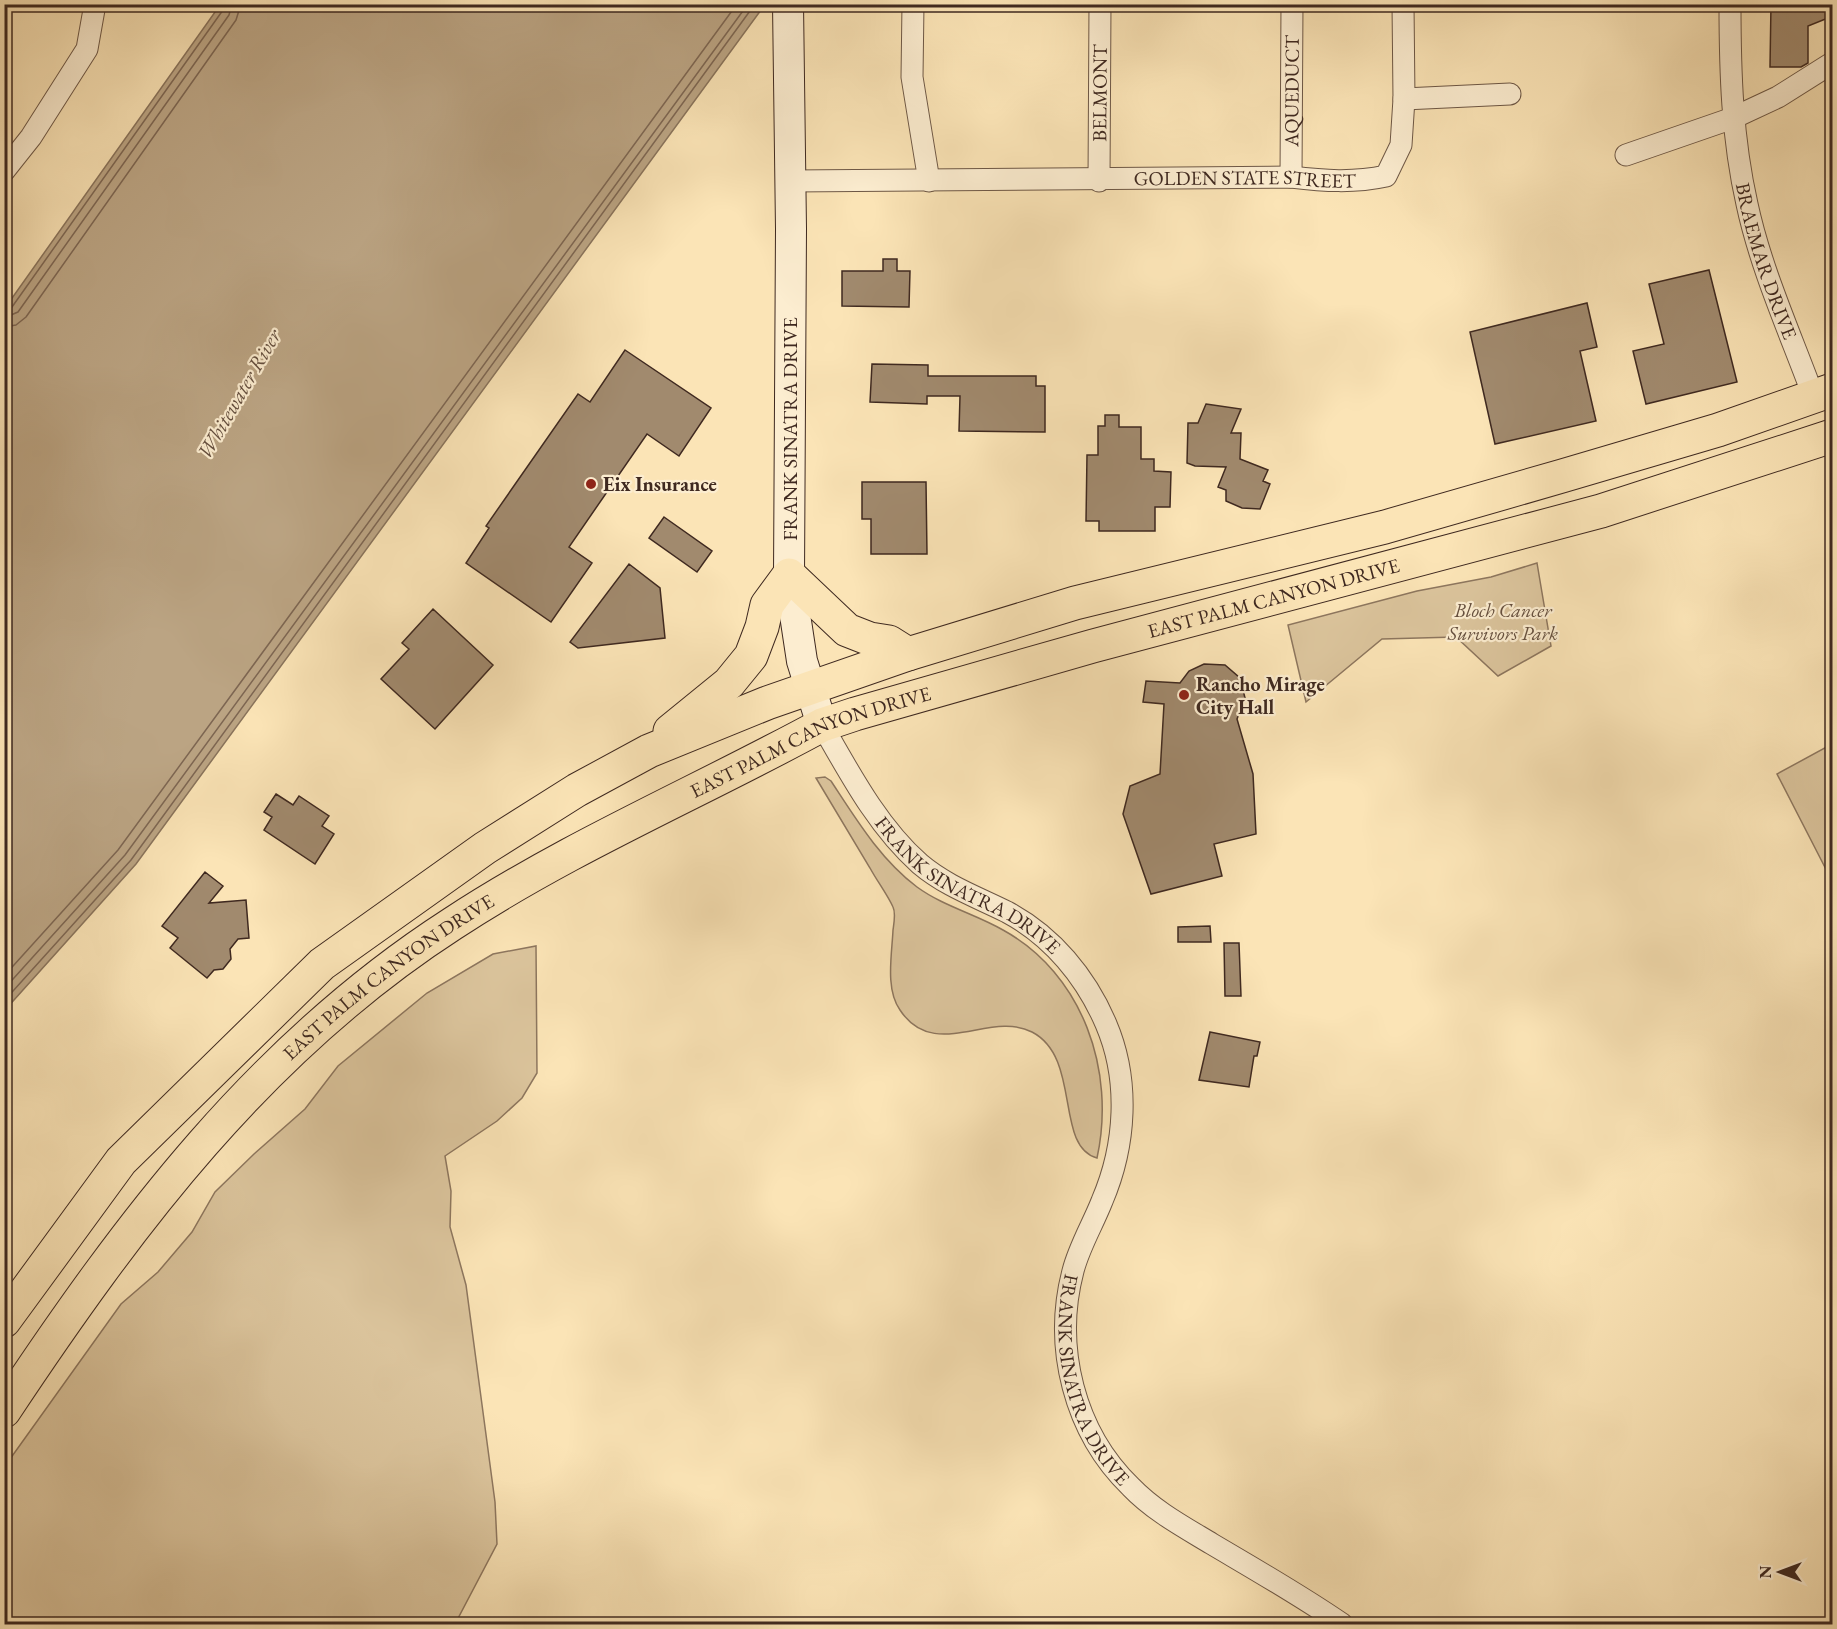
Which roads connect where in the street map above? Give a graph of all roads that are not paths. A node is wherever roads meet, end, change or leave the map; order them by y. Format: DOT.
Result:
graph roads {
  1 [pos="95,4"];
  2 [pos="788,4"];
  3 [pos="913,4"];
  4 [pos="1100,4"];
  5 [pos="1292,4"];
  6 [pos="1403,4"];
  7 [pos="1731,4"];
  8 [pos="1833,63"];
  9 [pos="1510,94"];
  10 [pos="1404,99"];
  11 [pos="1733,118"];
  12 [pos="1626,154"];
  13 [pos="4,171"];
  14 [pos="1291,177"];
  15 [pos="791,181"];
  16 [pos="929,181"];
  17 [pos="1099,181"];
  18 [pos="1823,394"];
  19 [pos="1833,436"];
  20 [pos="789,575"];
  21 [pos="908,654"];
  22 [pos="809,689"];
  23 [pos="822,725"];
  24 [pos="649,751"];
  25 [pos="4,1321"];
  26 [pos="4,1411"];
  27 [pos="1342,1624"];
  1 -- 13 [label="street"];
  2 -- 15 [label="main road, FRANK SINATRA DRIVE"];
  3 -- 16 [label="street"];
  4 -- 17 [label="street, BELMONT"];
  5 -- 14 [label="street, AQUEDUCT"];
  6 -- 10 [label="street, GOLDEN STATE STREET"];
  7 -- 11 [label="street, BRAEMAR DRIVE"];
  8 -- 11 [label="street"];
  9 -- 10 [label="street"];
  10 -- 14 [label="street, GOLDEN STATE STREET"];
  11 -- 12 [label="street"];
  11 -- 18 [label="street, BRAEMAR DRIVE"];
  14 -- 17 [label="street, GOLDEN STATE STREET"];
  15 -- 16 [label="street, GOLDEN STATE STREET"];
  15 -- 20 [label="main road, FRANK SINATRA DRIVE"];
  16 -- 17 [label="street, GOLDEN STATE STREET"];
  18 -- 21 [label="main road, EAST PALM CANYON DRIVE"];
  19 -- 23 [label="main road, EAST PALM CANYON DRIVE"];
  20 -- 21 [label="main road"];
  20 -- 22 [label="main road, FRANK SINATRA DRIVE"];
  20 -- 24 [label="main road"];
  21 -- 22 [label="main road, EAST PALM CANYON DRIVE"];
  22 -- 23 [label="main road, FRANK SINATRA DRIVE"];
  22 -- 24 [label="main road, EAST PALM CANYON DRIVE"];
  23 -- 26 [label="main road, EAST PALM CANYON DRIVE"];
  23 -- 27 [label="street, FRANK SINATRA DRIVE"];
  24 -- 25 [label="main road, EAST PALM CANYON DRIVE"];
}
